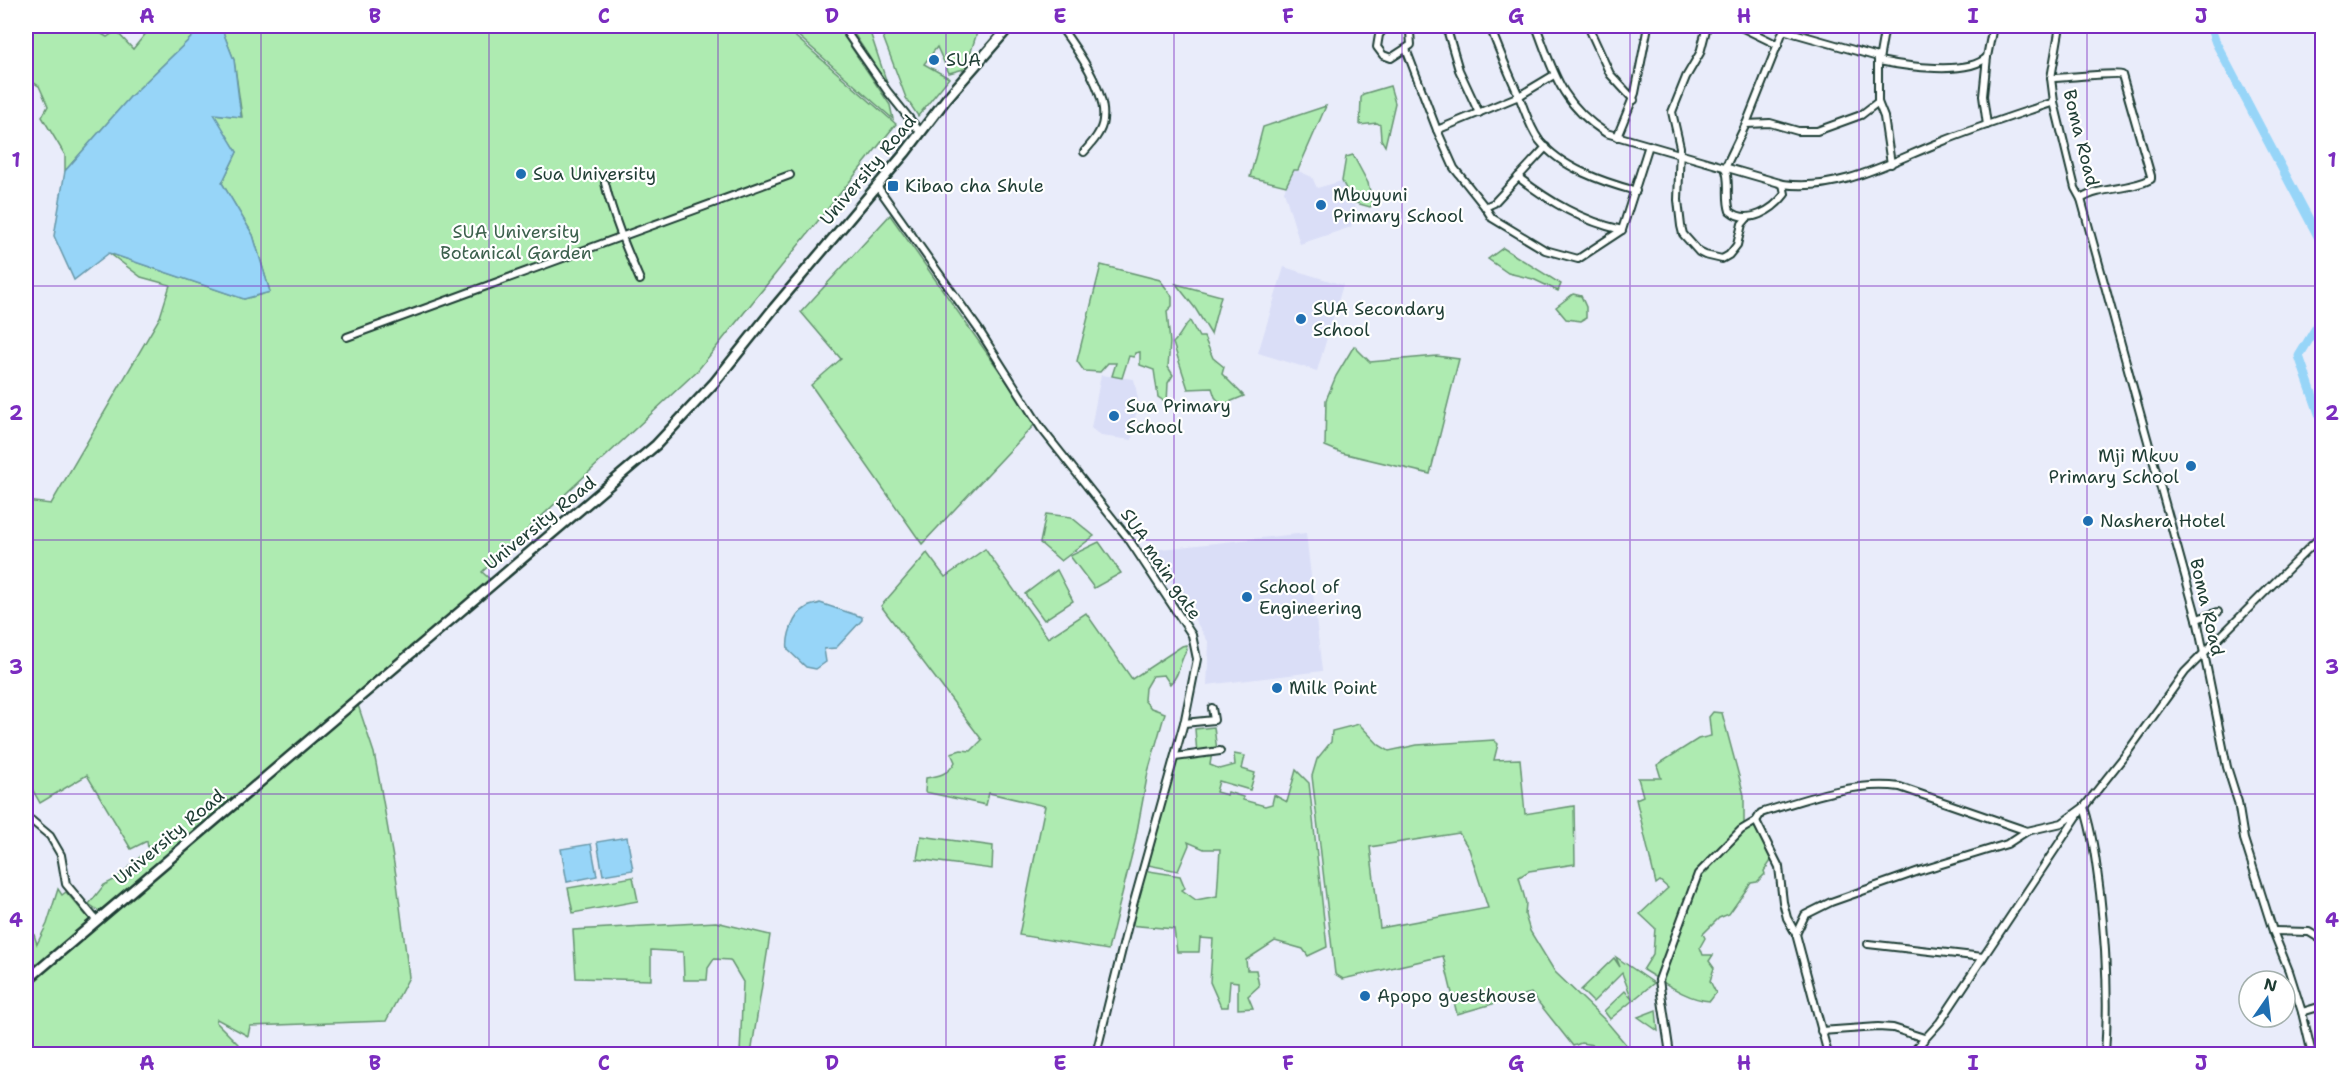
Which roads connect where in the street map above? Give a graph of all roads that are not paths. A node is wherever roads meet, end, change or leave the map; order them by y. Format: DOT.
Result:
graph roads {
  1 [pos="842,26"];
  2 [pos="1010,26"];
  3 [pos="1060,26"];
  4 [pos="1386,26"];
  5 [pos="1413,26"];
  6 [pos="1446,26"];
  7 [pos="1490,26"];
  8 [pos="1536,26"];
  9 [pos="1588,26"];
  10 [pos="1648,26"];
  11 [pos="1707,26"];
  12 [pos="1885,26"];
  13 [pos="1993,26"];
  14 [pos="2060,26"];
  15 [pos="1743,28"];
  16 [pos="1784,28"];
  17 [pos="1778,45"];
  18 [pos="1406,49"];
  19 [pos="1987,57"];
  20 [pos="1878,59"];
  21 [pos="1972,65"];
  22 [pos="1985,74"];
  23 [pos="1554,75"];
  24 [pos="2051,78"];
  25 [pos="1519,96"];
  26 [pos="1634,100"];
  27 [pos="1878,102"];
  28 [pos="2054,102"];
  29 [pos="1479,112"];
  30 [pos="1746,124"];
  31 [pos="1987,125"];
  32 [pos="1437,130"];
  33 [pos="921,132"];
  34 [pos="1617,137"];
  35 [pos="1649,145"];
  36 [pos="1546,147"];
  37 [pos="1084,152"];
  38 [pos="1680,156"];
  39 [pos="1891,164"];
  40 [pos="1725,168"];
  41 [pos="790,175"];
  42 [pos="1518,177"];
  43 [pos="604,183"];
  44 [pos="1783,184"];
  45 [pos="877,186"];
  46 [pos="1636,191"];
  47 [pos="2080,199"];
  48 [pos="1485,207"];
  49 [pos="1747,218"];
  50 [pos="1622,230"];
  51 [pos="621,238"];
  52 [pos="640,280"];
  53 [pos="348,337"];
  54 [pos="2322,535"];
  55 [pos="2218,612"];
  56 [pos="2197,619"];
  57 [pos="2204,654"];
  58 [pos="1212,708"];
  59 [pos="1184,723"];
  60 [pos="1220,751"];
  61 [pos="1175,757"];
  62 [pos="2084,807"];
  63 [pos="32,820"];
  64 [pos="1756,821"];
  65 [pos="2027,831"];
  66 [pos="96,920"];
  67 [pos="2273,932"];
  68 [pos="1796,934"];
  69 [pos="2322,940"];
  70 [pos="1868,944"];
  71 [pos="1983,957"];
  72 [pos="26,981"];
  73 [pos="2322,1006"];
  74 [pos="2302,1012"];
  75 [pos="1821,1031"];
  76 [pos="1924,1038"];
  77 [pos="1096,1054"];
  78 [pos="1670,1054"];
  79 [pos="1828,1054"];
  80 [pos="1911,1054"];
  81 [pos="2105,1054"];
  82 [pos="2312,1054"];
  1 -- 33 [label="street"];
  2 -- 33 [label="main road, University Road"];
  3 -- 37 [label="street"];
  4 -- 18 [label="street"];
  5 -- 18 [label="street"];
  6 -- 29 [label="street"];
  7 -- 25 [label="street"];
  8 -- 23 [label="street"];
  9 -- 26 [label="street"];
  10 -- 26 [label="street"];
  11 -- 38 [label="street"];
  12 -- 20 [label="street"];
  13 -- 19 [label="street"];
  14 -- 24 [label="street, Boma Road"];
  15 -- 17 [label="street"];
  16 -- 17 [label="street"];
  16 -- 20 [label="street"];
  17 -- 30 [label="street"];
  18 -- 32 [label="street"];
  19 -- 21 [label="street"];
  19 -- 22 [label="street"];
  20 -- 21 [label="street"];
  20 -- 27 [label="street"];
  21 -- 22 [label="street"];
  22 -- 31 [label="street"];
  23 -- 25 [label="street"];
  23 -- 34 [label="street"];
  24 -- 28 [label="street, Boma Road"];
  24 -- 47 [label="street"];
  25 -- 29 [label="street"];
  25 -- 36 [label="street"];
  26 -- 34 [label="street"];
  27 -- 30 [label="street"];
  27 -- 39 [label="street"];
  28 -- 31 [label="street"];
  28 -- 47 [label="street, Boma Road"];
  29 -- 32 [label="street"];
  30 -- 40 [label="street"];
  31 -- 39 [label="street"];
  32 -- 48 [label="street"];
  33 -- 45 [label="main road, University Road"];
  34 -- 35 [label="street"];
  35 -- 38 [label="street"];
  35 -- 46 [label="street"];
  36 -- 42 [label="street"];
  36 -- 46 [label="street"];
  38 -- 40 [label="street"];
  38 -- 49 [label="street"];
  39 -- 44 [label="street"];
  40 -- 44 [label="street"];
  40 -- 49 [label="street"];
  41 -- 51 [label="street"];
  42 -- 48 [label="street"];
  42 -- 50 [label="street"];
  43 -- 51 [label="street"];
  44 -- 49 [label="street"];
  45 -- 59 [label="street, SUA main gate"];
  45 -- 66 [label="main road, University Road"];
  46 -- 50 [label="street"];
  47 -- 56 [label="street, Boma Road"];
  48 -- 50 [label="street"];
  51 -- 52 [label="street"];
  51 -- 53 [label="street"];
  54 -- 57 [label="street"];
  55 -- 56 [label="street"];
  56 -- 57 [label="street, Boma Road"];
  57 -- 62 [label="street"];
  57 -- 67 [label="street, Boma Road"];
  58 -- 59 [label="street"];
  59 -- 61 [label="street, SUA main gate"];
  60 -- 61 [label="street"];
  61 -- 77 [label="street, SUA main gate"];
  62 -- 65 [label="street"];
  62 -- 71 [label="street"];
  62 -- 81 [label="street"];
  63 -- 66 [label="street"];
  64 -- 65 [label="street"];
  64 -- 68 [label="street"];
  64 -- 78 [label="street"];
  65 -- 68 [label="street"];
  66 -- 72 [label="main road, University Road"];
  67 -- 69 [label="street"];
  67 -- 74 [label="street, Boma Road"];
  68 -- 75 [label="street"];
  70 -- 71 [label="street"];
  71 -- 76 [label="street"];
  73 -- 74 [label="street"];
  74 -- 82 [label="street, Boma Road"];
  75 -- 76 [label="street"];
  75 -- 79 [label="street"];
  76 -- 80 [label="street"];
}
